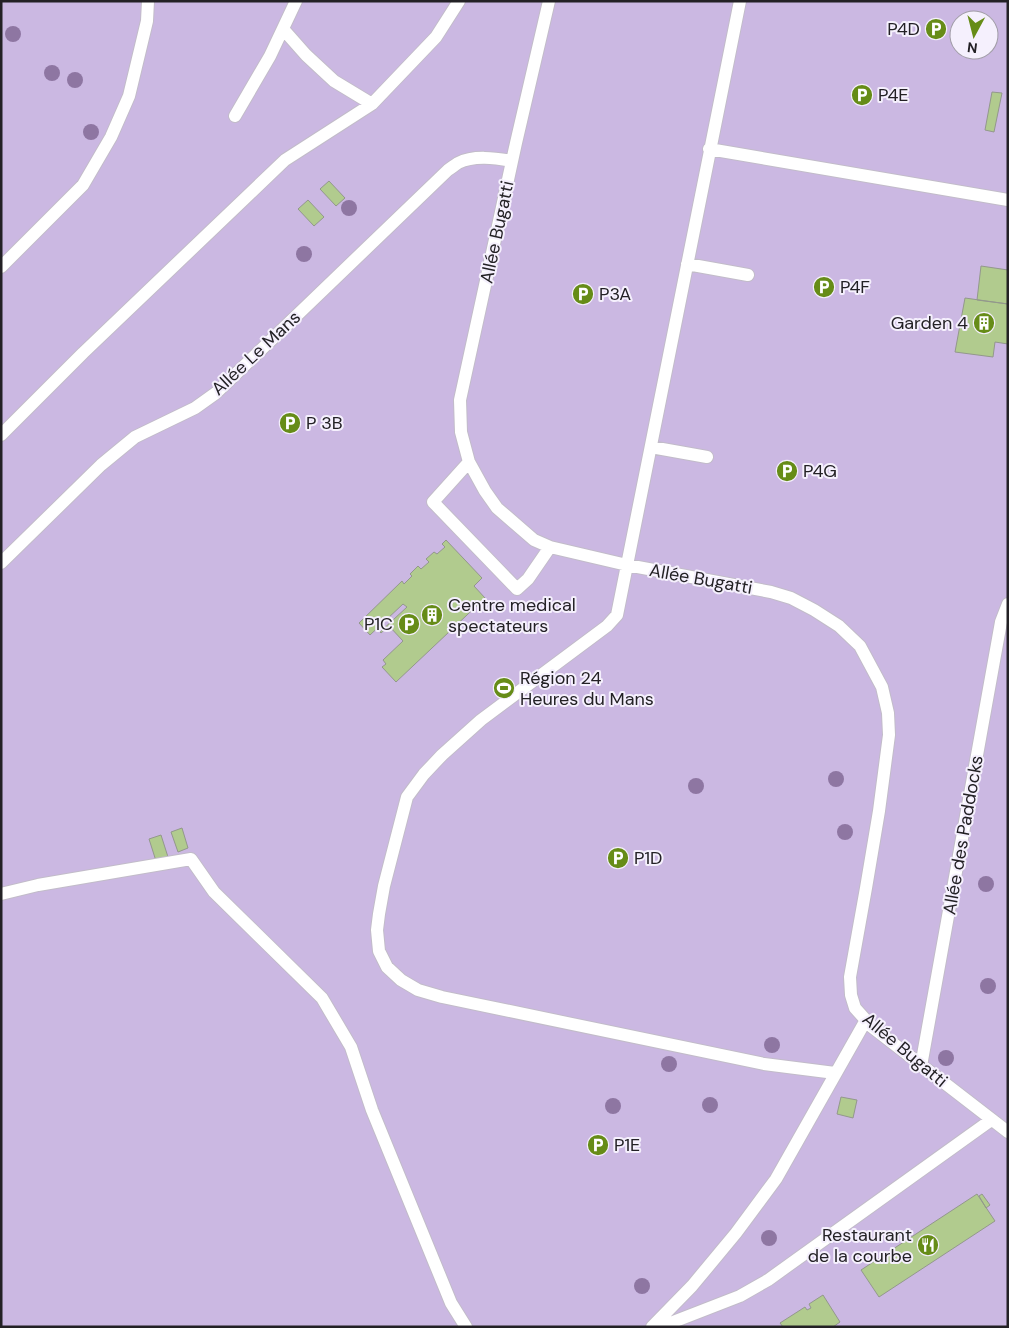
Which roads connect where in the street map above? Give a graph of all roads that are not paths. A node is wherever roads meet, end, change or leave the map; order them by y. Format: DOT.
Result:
graph roads {
  1 [pos="148,1"];
  2 [pos="296,1"];
  3 [pos="459,1"];
  4 [pos="549,1"];
  5 [pos="740,1"];
  6 [pos="283,29"];
  7 [pos="372,104"];
  8 [pos="235,116"];
  9 [pos="709,149"];
  10 [pos="512,161"];
  11 [pos="1008,200"];
  12 [pos="687,264"];
  13 [pos="1,267"];
  14 [pos="748,275"];
  15 [pos="1,435"];
  16 [pos="650,447"];
  17 [pos="707,457"];
  18 [pos="469,462"];
  19 [pos="550,547"];
  20 [pos="1,563"];
  21 [pos="627,565"];
  22 [pos="1008,604"];
  23 [pos="1,894"];
  24 [pos="866,1020"];
  25 [pos="921,1066"];
  26 [pos="835,1073"];
  27 [pos="992,1120"];
  28 [pos="1008,1132"];
  29 [pos="466,1327"];
  30 [pos="652,1327"];
  31 [pos="660,1327"];
  1 -- 13 [label="lane"];
  2 -- 6 [label="lane"];
  3 -- 7 [label="lane"];
  4 -- 10 [label="lane, Allée Bugatti"];
  5 -- 9 [label="lane"];
  6 -- 7 [label="lane"];
  6 -- 8 [label="lane"];
  7 -- 15 [label="lane"];
  9 -- 11 [label="lane"];
  9 -- 12 [label="lane"];
  10 -- 18 [label="lane, Allée Bugatti"];
  10 -- 20 [label="lane, Allée Le Mans"];
  12 -- 14 [label="lane"];
  12 -- 16 [label="lane"];
  16 -- 17 [label="lane"];
  16 -- 21 [label="lane"];
  18 -- 19 [label="lane, Allée Bugatti"];
  18 -- 19 [label="lane"];
  19 -- 21 [label="lane, Allée Bugatti"];
  21 -- 24 [label="lane, Allée Bugatti"];
  21 -- 26 [label="lane"];
  22 -- 25 [label="lane, Allée des Paddocks"];
  23 -- 29 [label="lane"];
  24 -- 25 [label="lane, Allée Bugatti"];
  24 -- 26 [label="lane"];
  25 -- 27 [label="lane, Allée Bugatti"];
  26 -- 30 [label="lane"];
  27 -- 28 [label="lane, Allée Bugatti"];
  27 -- 31 [label="lane"];
}
